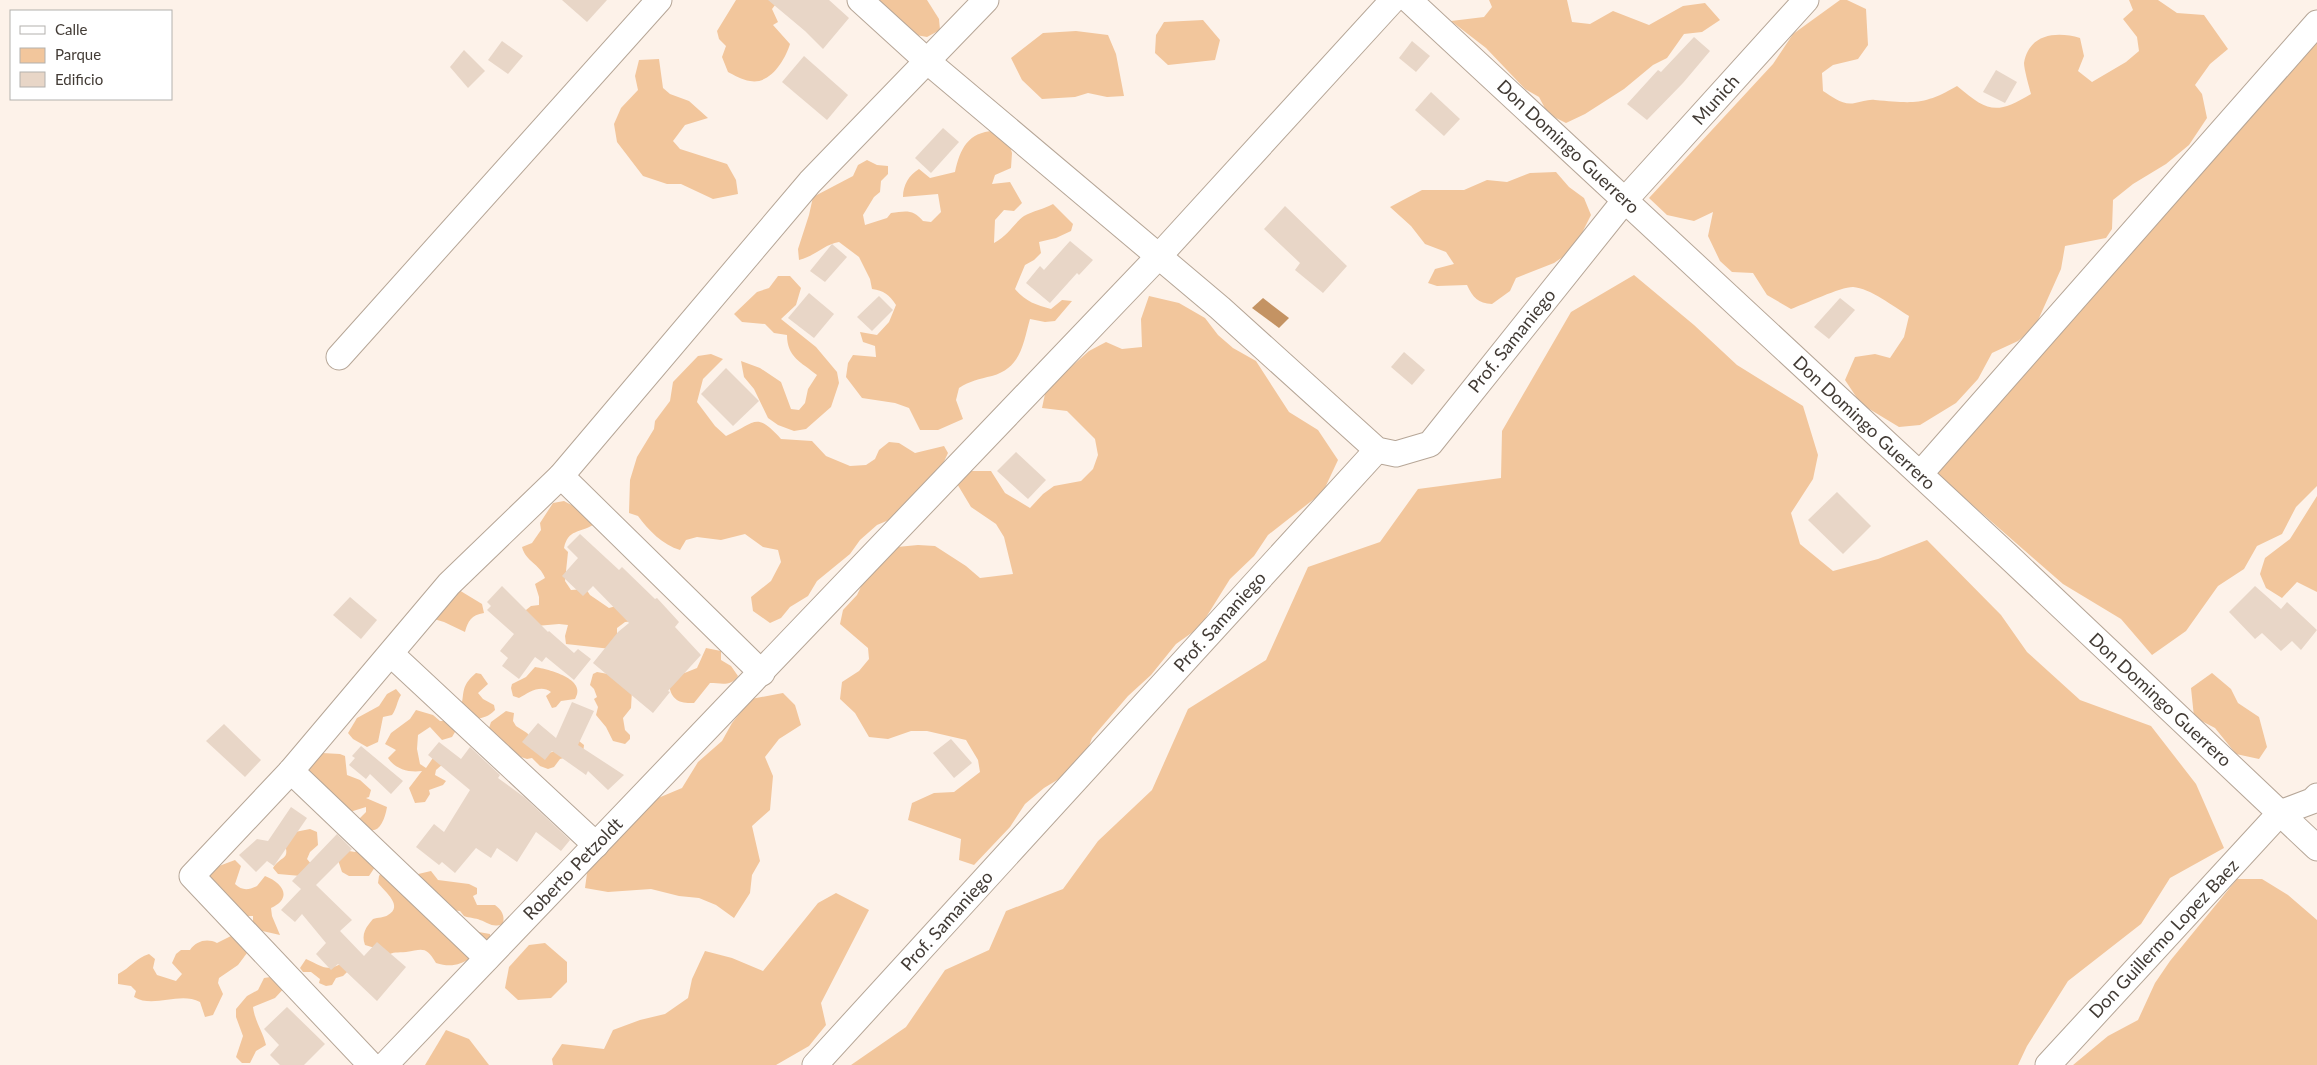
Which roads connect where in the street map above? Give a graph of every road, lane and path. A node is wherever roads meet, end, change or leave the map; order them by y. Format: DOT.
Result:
graph roads {
  1 [pos="659,0"];
  2 [pos="860,0"];
  3 [pos="986,0"];
  4 [pos="1393,0"];
  5 [pos="1409,0"];
  6 [pos="1806,0"];
  7 [pos="2317,23"];
  8 [pos="926,61"];
  9 [pos="1625,200"];
  10 [pos="1159,256"];
  11 [pos="339,357"];
  12 [pos="1377,450"];
  13 [pos="1920,474"];
  14 [pos="561,476"];
  15 [pos="391,654"];
  16 [pos="762,673"];
  17 [pos="291,771"];
  18 [pos="2317,796"];
  19 [pos="2280,813"];
  20 [pos="596,845"];
  21 [pos="2317,848"];
  22 [pos="487,958"];
  23 [pos="371,1065"];
  24 [pos="384,1065"];
  25 [pos="815,1065"];
  26 [pos="2048,1065"];
  1 -- 11 [label="street"];
  2 -- 8 [label="street"];
  3 -- 8 [label="street"];
  4 -- 10 [label="street, Roberto Petzoldt"];
  5 -- 9 [label="street, Don Domingo Guerrero"];
  6 -- 9 [label="street, Munich"];
  7 -- 13 [label="street"];
  8 -- 10 [label="street"];
  8 -- 14 [label="street"];
  9 -- 12 [label="street, Prof. Samaniego"];
  9 -- 13 [label="street, Don Domingo Guerrero"];
  10 -- 12 [label="street"];
  10 -- 16 [label="street, Roberto Petzoldt"];
  12 -- 25 [label="street, Prof. Samaniego"];
  13 -- 19 [label="street, Don Domingo Guerrero"];
  14 -- 15 [label="street"];
  14 -- 16 [label="street"];
  15 -- 17 [label="street"];
  15 -- 20 [label="street"];
  16 -- 20 [label="street, Roberto Petzoldt"];
  17 -- 22 [label="street"];
  17 -- 23 [label="street"];
  18 -- 19 [label="street"];
  19 -- 21 [label="street, Don Domingo Guerrero"];
  19 -- 26 [label="street, Don Guillermo Lopez Baez"];
  20 -- 22 [label="street, Roberto Petzoldt"];
  22 -- 24 [label="street, Roberto Petzoldt"];
}
